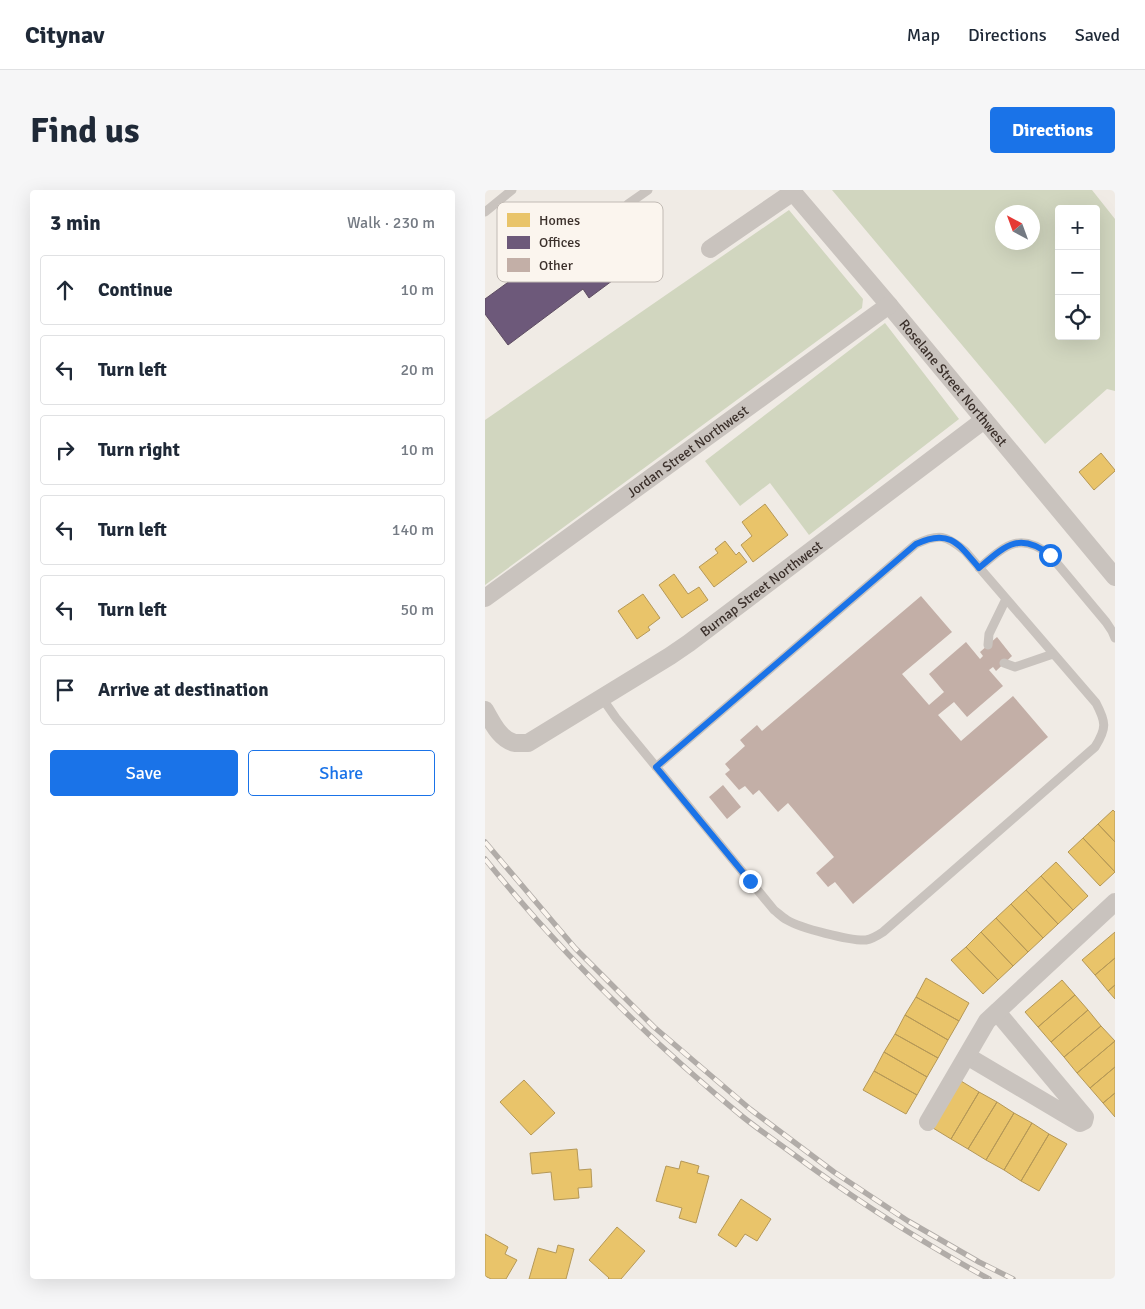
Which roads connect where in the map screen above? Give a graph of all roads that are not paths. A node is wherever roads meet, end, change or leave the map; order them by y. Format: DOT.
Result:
graph roads {
  1 [pos="512,190"];
  2 [pos="648,190"];
  3 [pos="792,191"];
  4 [pos="497,202"];
  5 [pos="497,202"];
  6 [pos="630,202"];
  7 [pos="485,212"];
  8 [pos="710,249"];
  9 [pos="889,305"];
  10 [pos="984,420"];
  11 [pos="979,568"];
  12 [pos="1115,578"];
  13 [pos="485,598"];
  14 [pos="1006,599"];
  15 [pos="1115,638"];
  16 [pos="988,645"];
  17 [pos="1053,654"];
  18 [pos="1004,663"];
  19 [pos="602,698"];
  20 [pos="485,710"];
  21 [pos="656,767"];
  22 [pos="1115,902"];
  23 [pos="997,1012"];
  24 [pos="967,1056"];
  25 [pos="928,1122"];
  1 -- 4 [label="lane"];
  2 -- 6 [label="lane"];
  3 -- 8 [label="street"];
  3 -- 9 [label="street, Roselane Street Northwest"];
  5 -- 7 [label="lane"];
  9 -- 10 [label="street, Roselane Street Northwest"];
  9 -- 13 [label="street, Jordan Street Northwest"];
  10 -- 12 [label="street, Roselane Street Northwest"];
  10 -- 19 [label="street, Burnap Street Northwest"];
  11 -- 14 [label="lane"];
  11 -- 15 [label="lane"];
  11 -- 21 [label="lane"];
  14 -- 16 [label="lane"];
  14 -- 17 [label="lane"];
  17 -- 18 [label="lane"];
  17 -- 21 [label="lane"];
  19 -- 20 [label="street, Burnap Street Northwest"];
  19 -- 21 [label="lane"];
  22 -- 23 [label="street"];
  23 -- 24 [label="street"];
  23 -- 24 [label="street"];
  24 -- 25 [label="street"];
}
